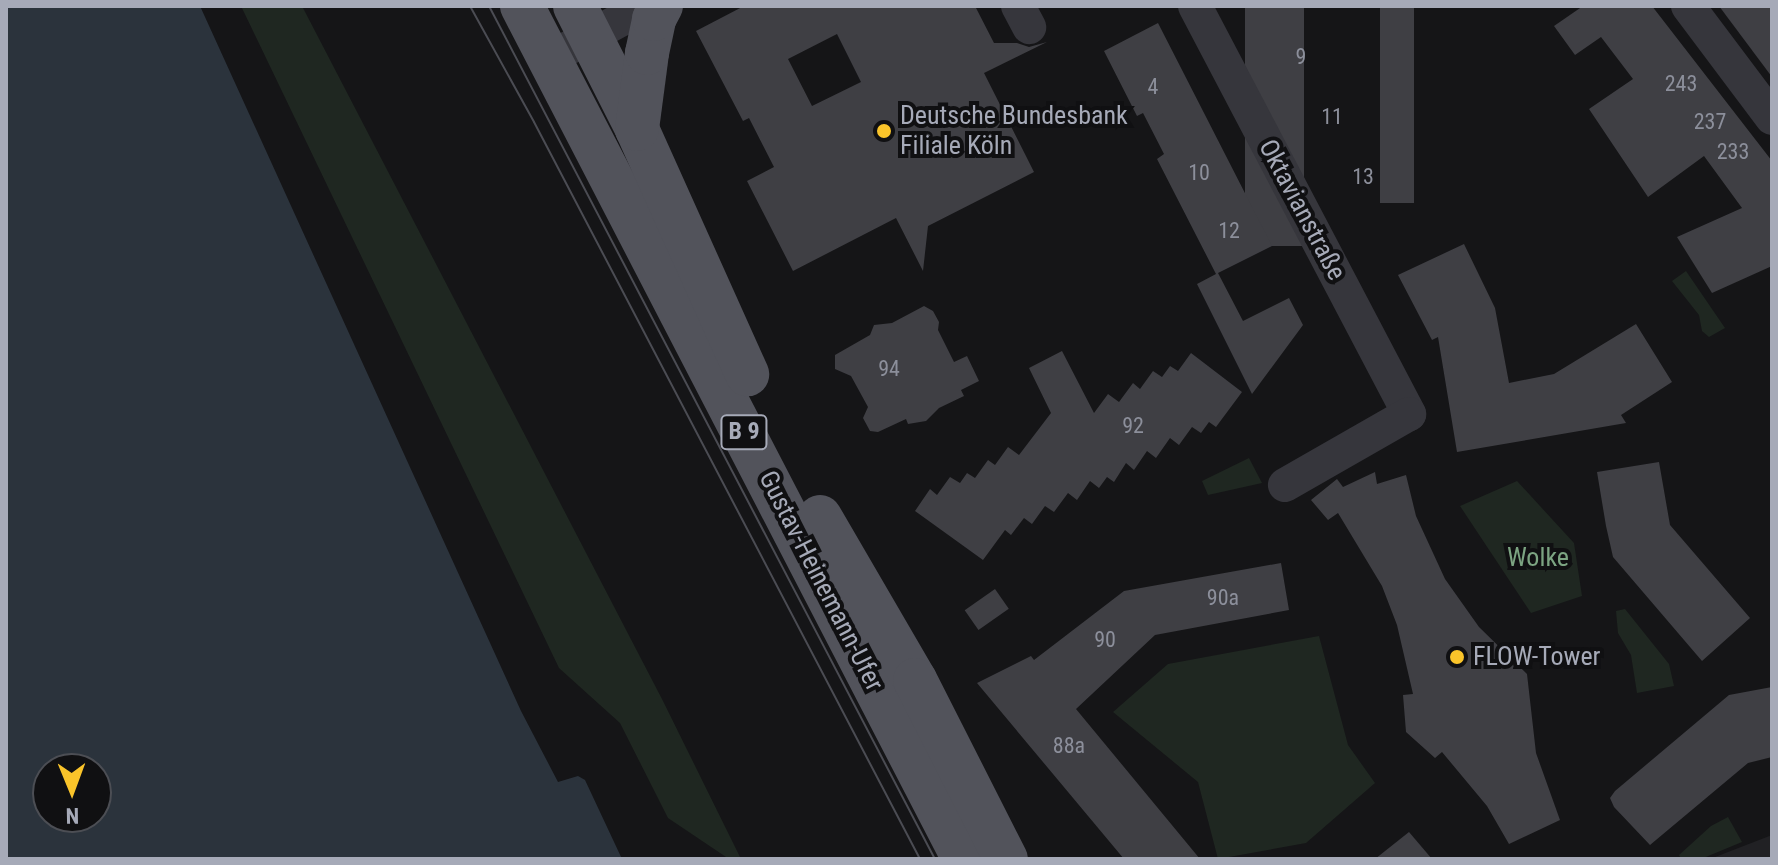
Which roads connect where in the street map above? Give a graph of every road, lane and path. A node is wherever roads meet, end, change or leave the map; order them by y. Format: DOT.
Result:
graph roads {
  1 [pos="522,6"];
  2 [pos="646,6"];
  3 [pos="661,6"];
  4 [pos="1195,6"];
  5 [pos="1688,6"];
  6 [pos="583,20"];
  7 [pos="550,58"];
  8 [pos="1772,118"];
  9 [pos="637,129"];
  10 [pos="1285,485"];
  11 [pos="964,859"];
  12 [pos="1006,859"];
  1 -- 7 [label="main road, Gustav-Heinemann-Ufer / B 9"];
  2 -- 6 [label="street"];
  3 -- 9 [label="main road"];
  4 -- 10 [label="street, Oktavianstraße"];
  5 -- 8 [label="street"];
  6 -- 7 [label="street"];
  6 -- 9 [label="main road, Gustav-Heinemann-Ufer / B 9"];
  7 -- 11 [label="main road, Gustav-Heinemann-Ufer / B 9"];
  9 -- 12 [label="main road, Gustav-Heinemann-Ufer / B 9"];
}
